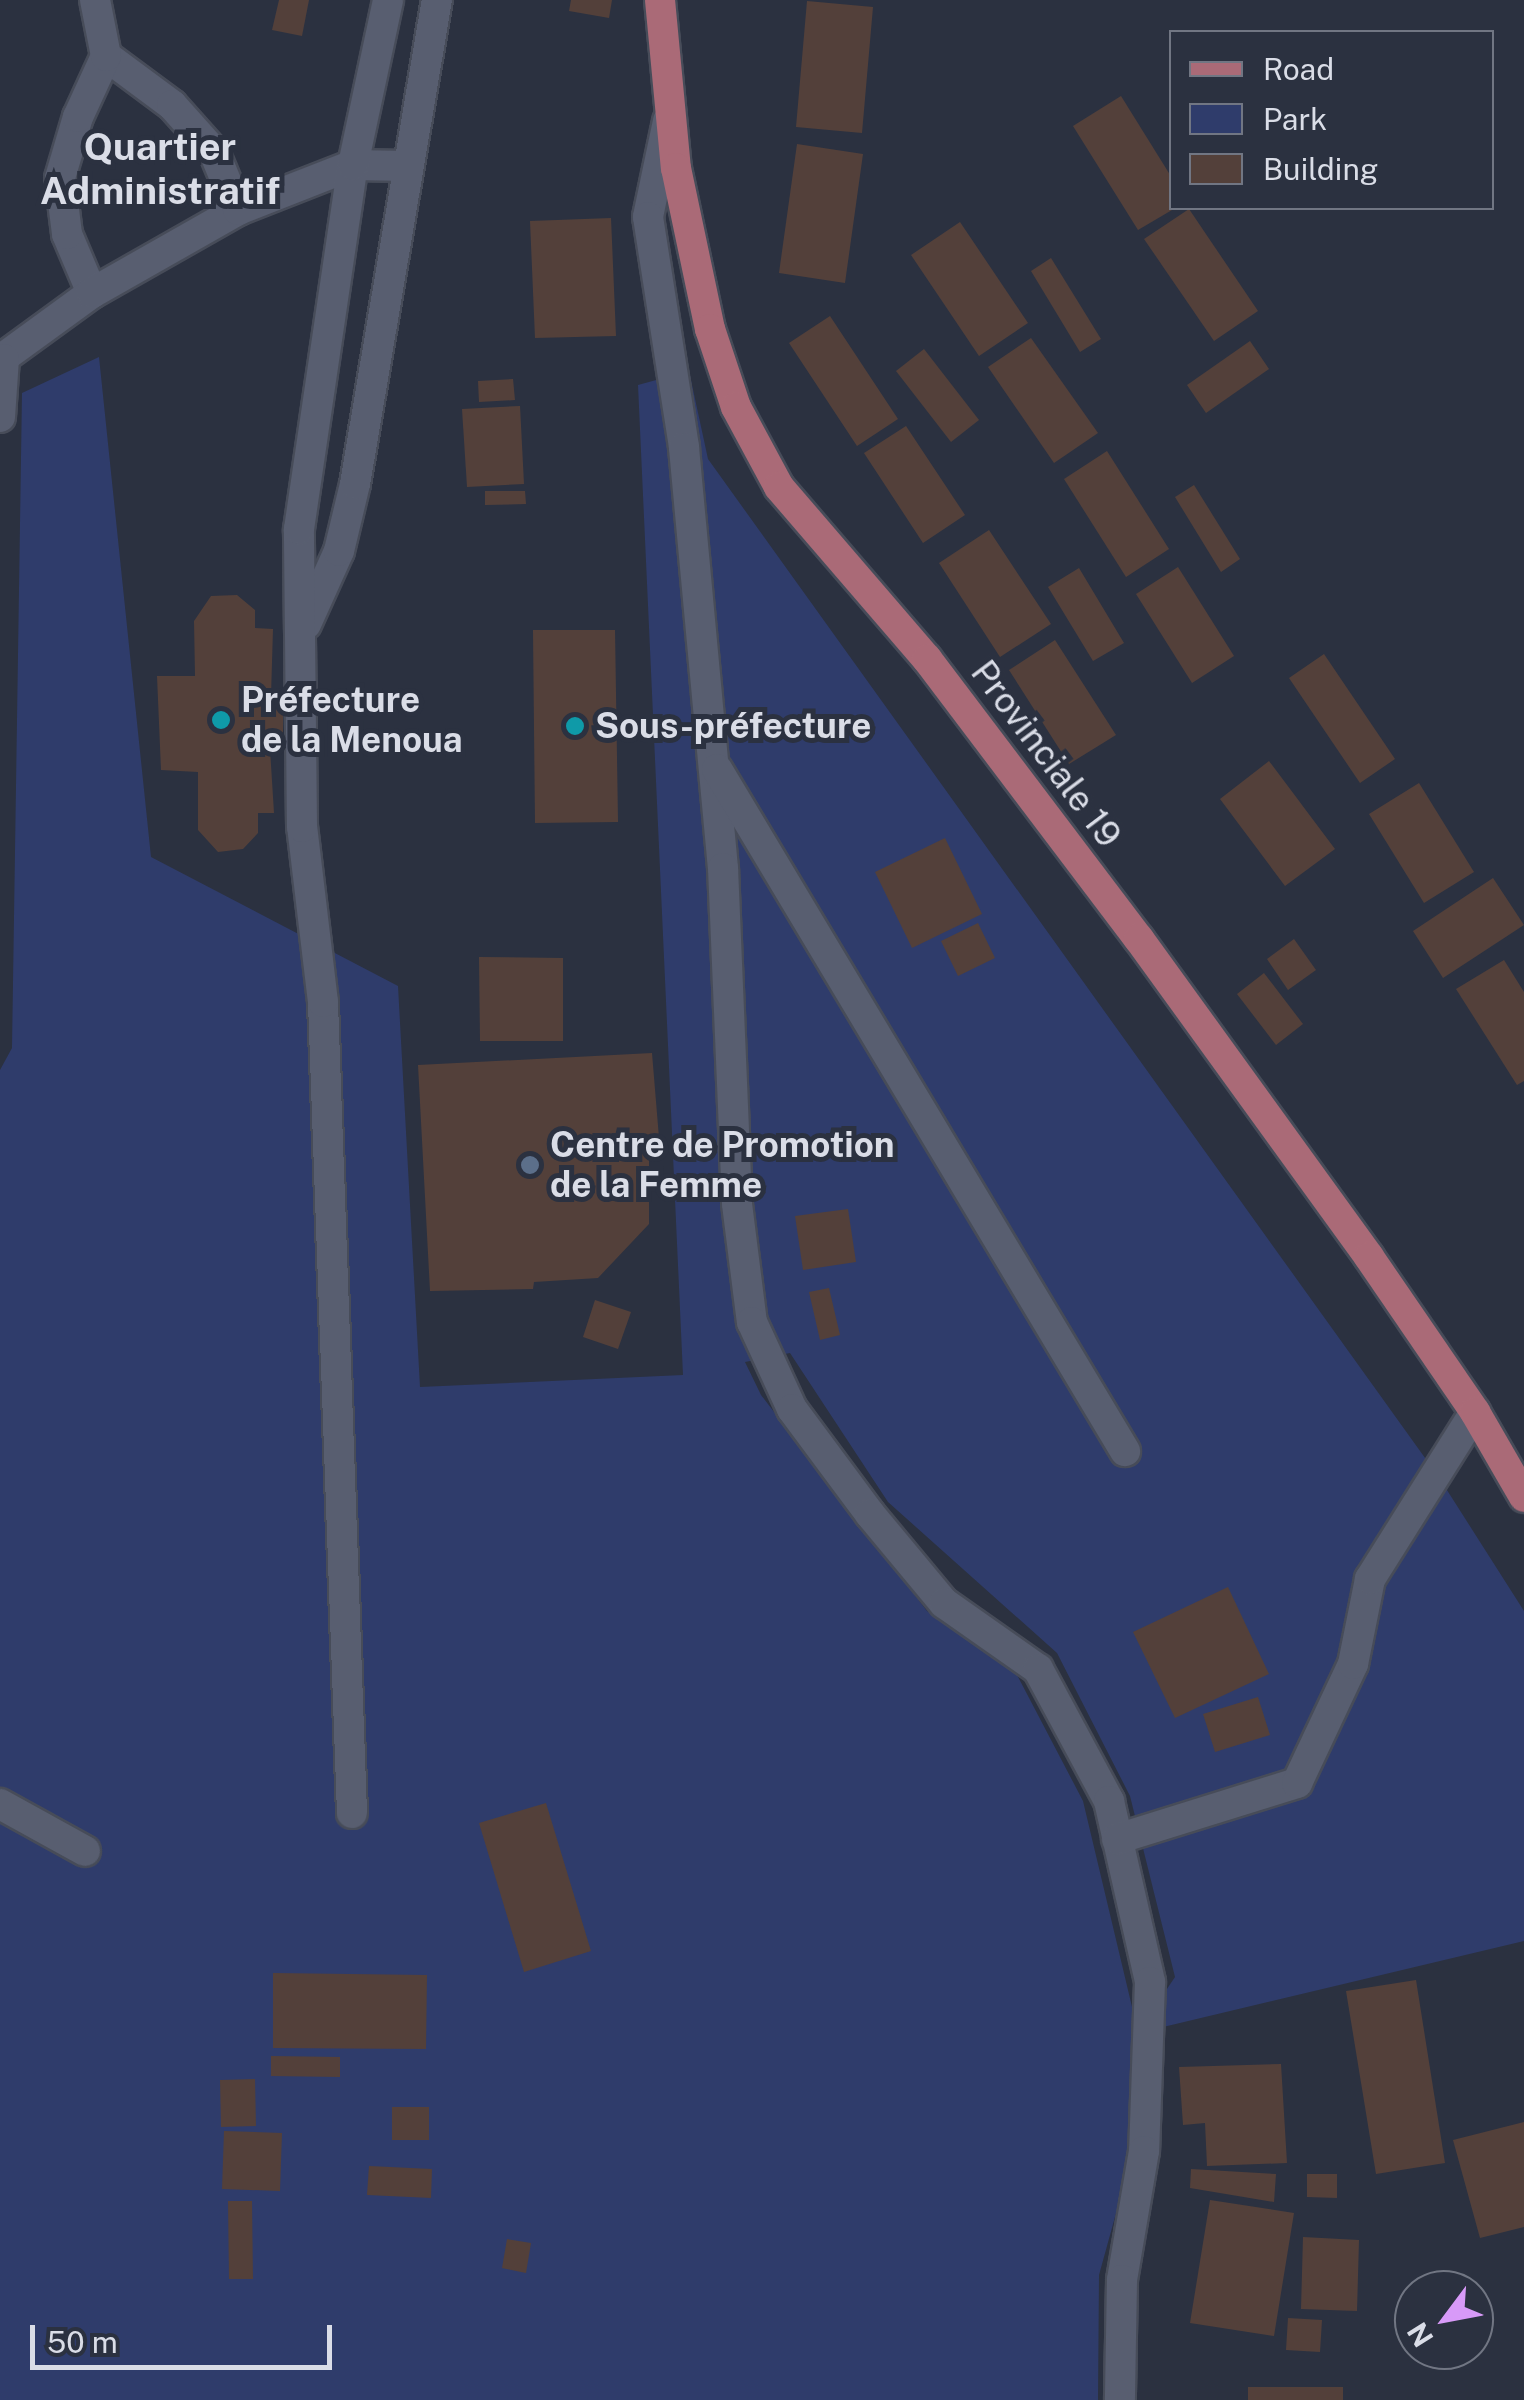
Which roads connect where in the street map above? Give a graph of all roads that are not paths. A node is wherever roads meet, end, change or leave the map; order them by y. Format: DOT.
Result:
graph roads {
  1 [pos="96,0"];
  2 [pos="388,0"];
  3 [pos="437,0"];
  4 [pos="660,0"];
  5 [pos="106,56"];
  6 [pos="669,116"];
  7 [pos="353,165"];
  8 [pos="407,166"];
  9 [pos="238,210"];
  10 [pos="92,294"];
  11 [pos="2,360"];
  12 [pos="0,417"];
  13 [pos="303,631"];
  14 [pos="713,762"];
  15 [pos="1475,1412"];
  16 [pos="1125,1451"];
  17 [pos="1524,1498"];
  18 [pos="0,1804"];
  19 [pos="352,1813"];
  20 [pos="1117,1839"];
  21 [pos="85,1850"];
  22 [pos="1120,2400"];
  1 -- 5 [label="street"];
  2 -- 7 [label="street"];
  3 -- 8 [label="street"];
  4 -- 6 [label="main road, Provinciale 19"];
  5 -- 9 [label="street"];
  5 -- 10 [label="street"];
  6 -- 14 [label="street"];
  6 -- 15 [label="main road, Provinciale 19"];
  7 -- 8 [label="street"];
  7 -- 9 [label="street"];
  7 -- 13 [label="street"];
  8 -- 13 [label="street"];
  9 -- 10 [label="street"];
  10 -- 11 [label="street"];
  11 -- 12 [label="street"];
  13 -- 19 [label="street"];
  14 -- 16 [label="street"];
  14 -- 20 [label="street"];
  15 -- 17 [label="main road, Provinciale 19"];
  15 -- 20 [label="street"];
  18 -- 21 [label="street"];
  20 -- 22 [label="street"];
}
